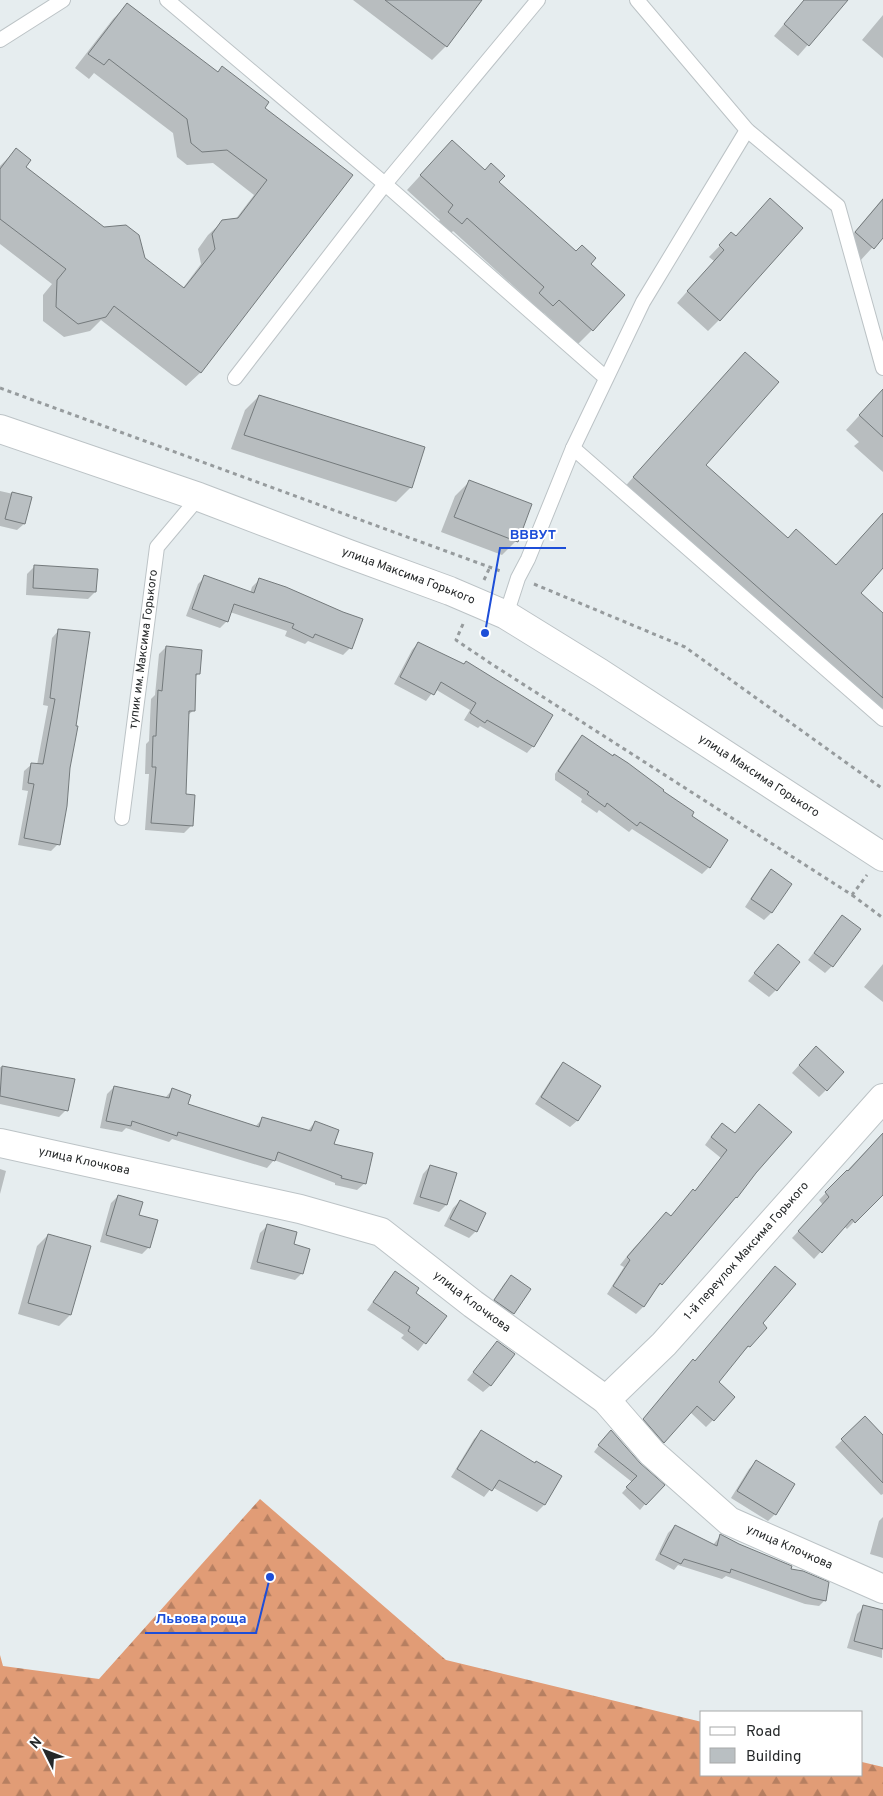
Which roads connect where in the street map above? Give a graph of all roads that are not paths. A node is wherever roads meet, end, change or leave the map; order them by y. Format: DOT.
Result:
graph roads {
  1 [pos="63,0"];
  2 [pos="167,0"];
  3 [pos="538,0"];
  4 [pos="637,0"];
  5 [pos="0,40"];
  6 [pos="747,130"];
  7 [pos="384,184"];
  8 [pos="883,368"];
  9 [pos="235,378"];
  10 [pos="606,378"];
  11 [pos="0,429"];
  12 [pos="573,448"];
  13 [pos="199,497"];
  14 [pos="506,615"];
  15 [pos="883,719"];
  16 [pos="122,818"];
  17 [pos="882,856"];
  18 [pos="883,1098"];
  19 [pos="0,1143"];
  20 [pos="606,1400"];
  21 [pos="883,1589"];
  1 -- 5 [label="lane"];
  2 -- 7 [label="lane"];
  3 -- 7 [label="lane"];
  4 -- 6 [label="lane"];
  6 -- 8 [label="lane"];
  6 -- 10 [label="lane"];
  7 -- 9 [label="lane"];
  7 -- 10 [label="lane"];
  10 -- 12 [label="lane"];
  11 -- 13 [label="street, улица Максима Горького"];
  12 -- 14 [label="lane"];
  12 -- 15 [label="lane"];
  13 -- 14 [label="street, улица Максима Горького"];
  13 -- 16 [label="lane, тупик им. Максима Горького"];
  14 -- 17 [label="street, улица Максима Горького"];
  18 -- 20 [label="street, 1-й переулок Максима Горького"];
  19 -- 20 [label="street, улица Клочкова"];
  20 -- 21 [label="street, улица Клочкова"];
}
